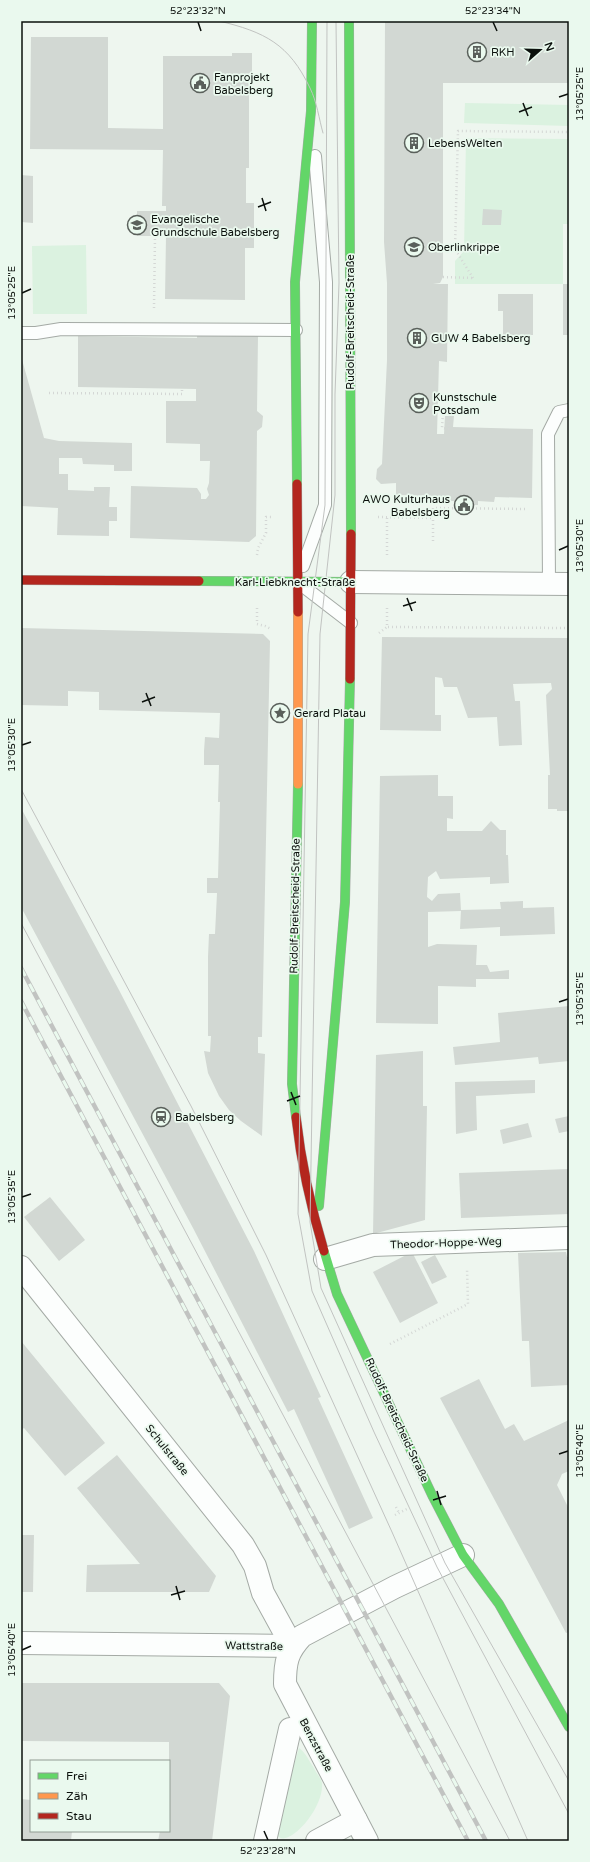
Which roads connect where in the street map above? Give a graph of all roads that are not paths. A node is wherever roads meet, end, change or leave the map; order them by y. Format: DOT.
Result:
graph roads {
  1 [pos="312,21"];
  2 [pos="349,21"];
  3 [pos="311,112"];
  4 [pos="296,330"];
  5 [pos="21,333"];
  6 [pos="569,410"];
  7 [pos="21,580"];
  8 [pos="298,582"];
  9 [pos="351,582"];
  10 [pos="559,584"];
  11 [pos="351,623"];
  12 [pos="317,1229"];
  13 [pos="569,1238"];
  14 [pos="325,1259"];
  15 [pos="21,1268"];
  16 [pos="463,1555"];
  17 [pos="21,1643"];
  18 [pos="292,1646"];
  19 [pos="569,1727"];
  20 [pos="290,1729"];
  21 [pos="356,1820"];
  22 [pos="265,1841"];
  23 [pos="317,1841"];
  24 [pos="367,1841"];
  1 -- 3 [label="street, Rudolf-Breitscheid-Straße"];
  2 -- 9 [label="street, Rudolf-Breitscheid-Straße"];
  3 -- 4 [label="street, Rudolf-Breitscheid-Straße"];
  3 -- 8 [label="lane, Rudolf-Breitscheid-Straße"];
  4 -- 5 [label="lane"];
  4 -- 8 [label="street, Rudolf-Breitscheid-Straße"];
  6 -- 10 [label="lane"];
  7 -- 8 [label="street, Karl-Liebknecht-Straße"];
  8 -- 9 [label="street, Karl-Liebknecht-Straße"];
  8 -- 11 [label="lane"];
  8 -- 12 [label="street, Rudolf-Breitscheid-Straße"];
  9 -- 10 [label="street, Karl-Liebknecht-Straße"];
  9 -- 11 [label="street, Rudolf-Breitscheid-Straße"];
  11 -- 12 [label="street, Rudolf-Breitscheid-Straße"];
  12 -- 14 [label="street, Rudolf-Breitscheid-Straße"];
  13 -- 14 [label="street, Theodor-Hoppe-Weg"];
  14 -- 16 [label="street, Rudolf-Breitscheid-Straße"];
  15 -- 18 [label="street, Schulstraße"];
  16 -- 18 [label="street, Wattstraße"];
  16 -- 19 [label="street, Rudolf-Breitscheid-Straße"];
  17 -- 18 [label="street, Wattstraße"];
  18 -- 21 [label="street, Benzstraße"];
  20 -- 22 [label="street"];
  21 -- 23 [label="street"];
  21 -- 24 [label="street, Benzstraße"];
}
